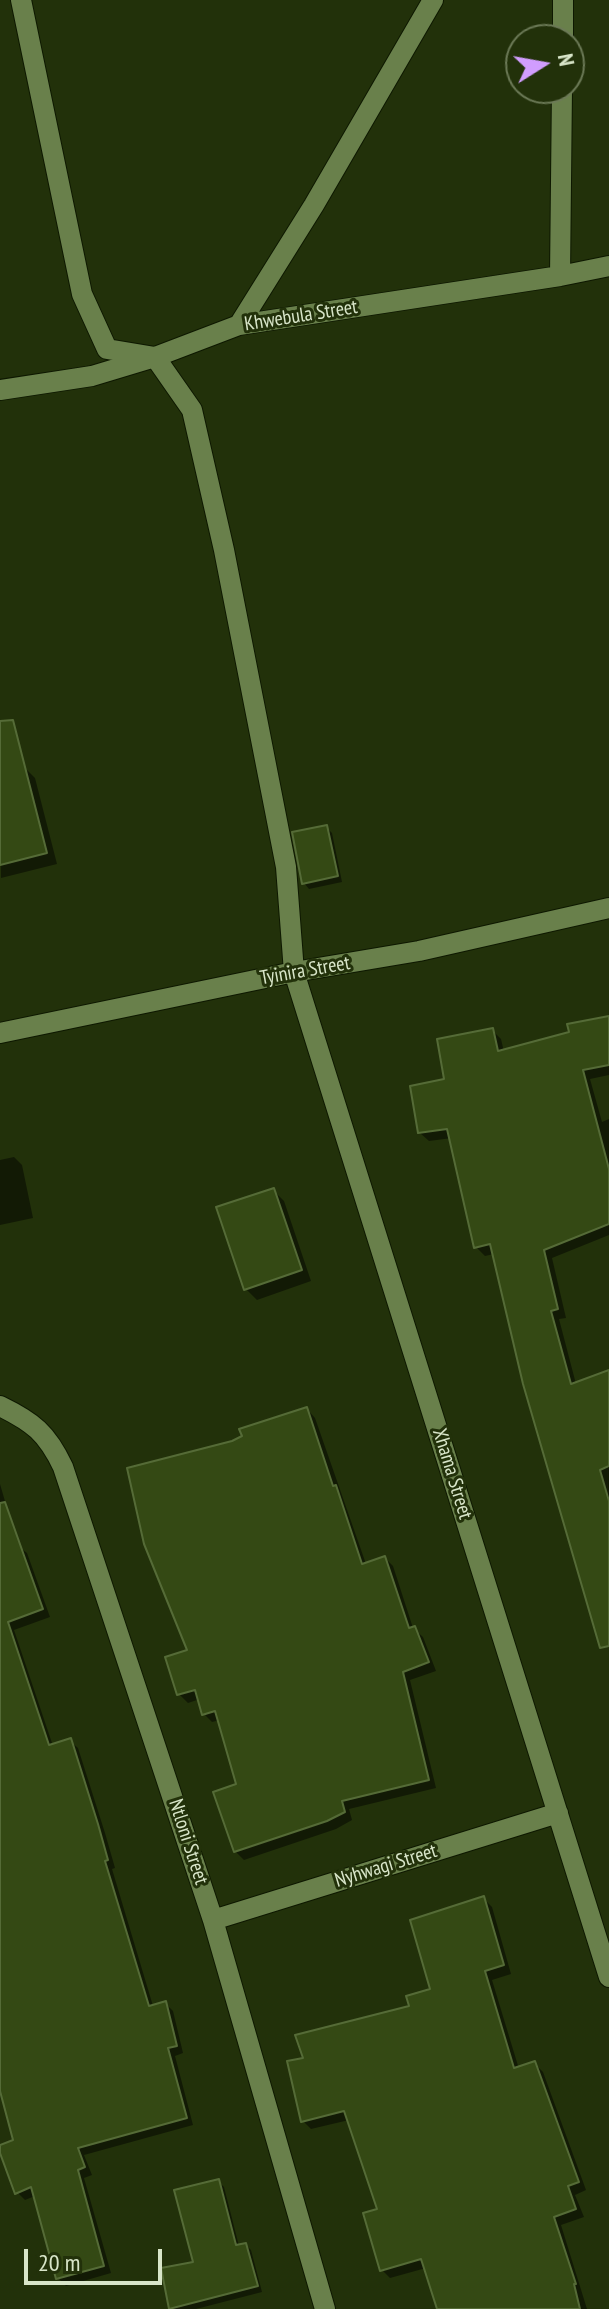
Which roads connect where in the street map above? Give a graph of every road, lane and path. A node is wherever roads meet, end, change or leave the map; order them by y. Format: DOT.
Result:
graph roads {
  1 [pos="21,0"];
  2 [pos="433,0"];
  3 [pos="563,0"];
  4 [pos="563,24"];
  5 [pos="562,104"];
  6 [pos="609,266"];
  7 [pos="560,276"];
  8 [pos="239,325"];
  9 [pos="155,357"];
  10 [pos="0,390"];
  11 [pos="609,908"];
  12 [pos="294,972"];
  13 [pos="0,1033"];
  14 [pos="0,1406"];
  15 [pos="558,1813"];
  16 [pos="213,1920"];
  17 [pos="609,1977"];
  18 [pos="325,2309"];
  1 -- 9 [label="street"];
  2 -- 8 [label="street"];
  3 -- 4 [label="street"];
  5 -- 7 [label="street"];
  6 -- 7 [label="street, Khwebula Street"];
  7 -- 8 [label="street, Khwebula Street"];
  8 -- 9 [label="street, Khwebula Street"];
  9 -- 10 [label="street, Khwebula Street"];
  9 -- 12 [label="street, Xhama Street"];
  11 -- 12 [label="street, Tyinira Street"];
  12 -- 13 [label="street, Tyinira Street"];
  12 -- 15 [label="street, Xhama Street"];
  14 -- 16 [label="street, Ntloni Street"];
  15 -- 16 [label="street, Nyhwagi Street"];
  15 -- 17 [label="street, Xhama Street"];
  16 -- 18 [label="street, Ntloni Street"];
}
